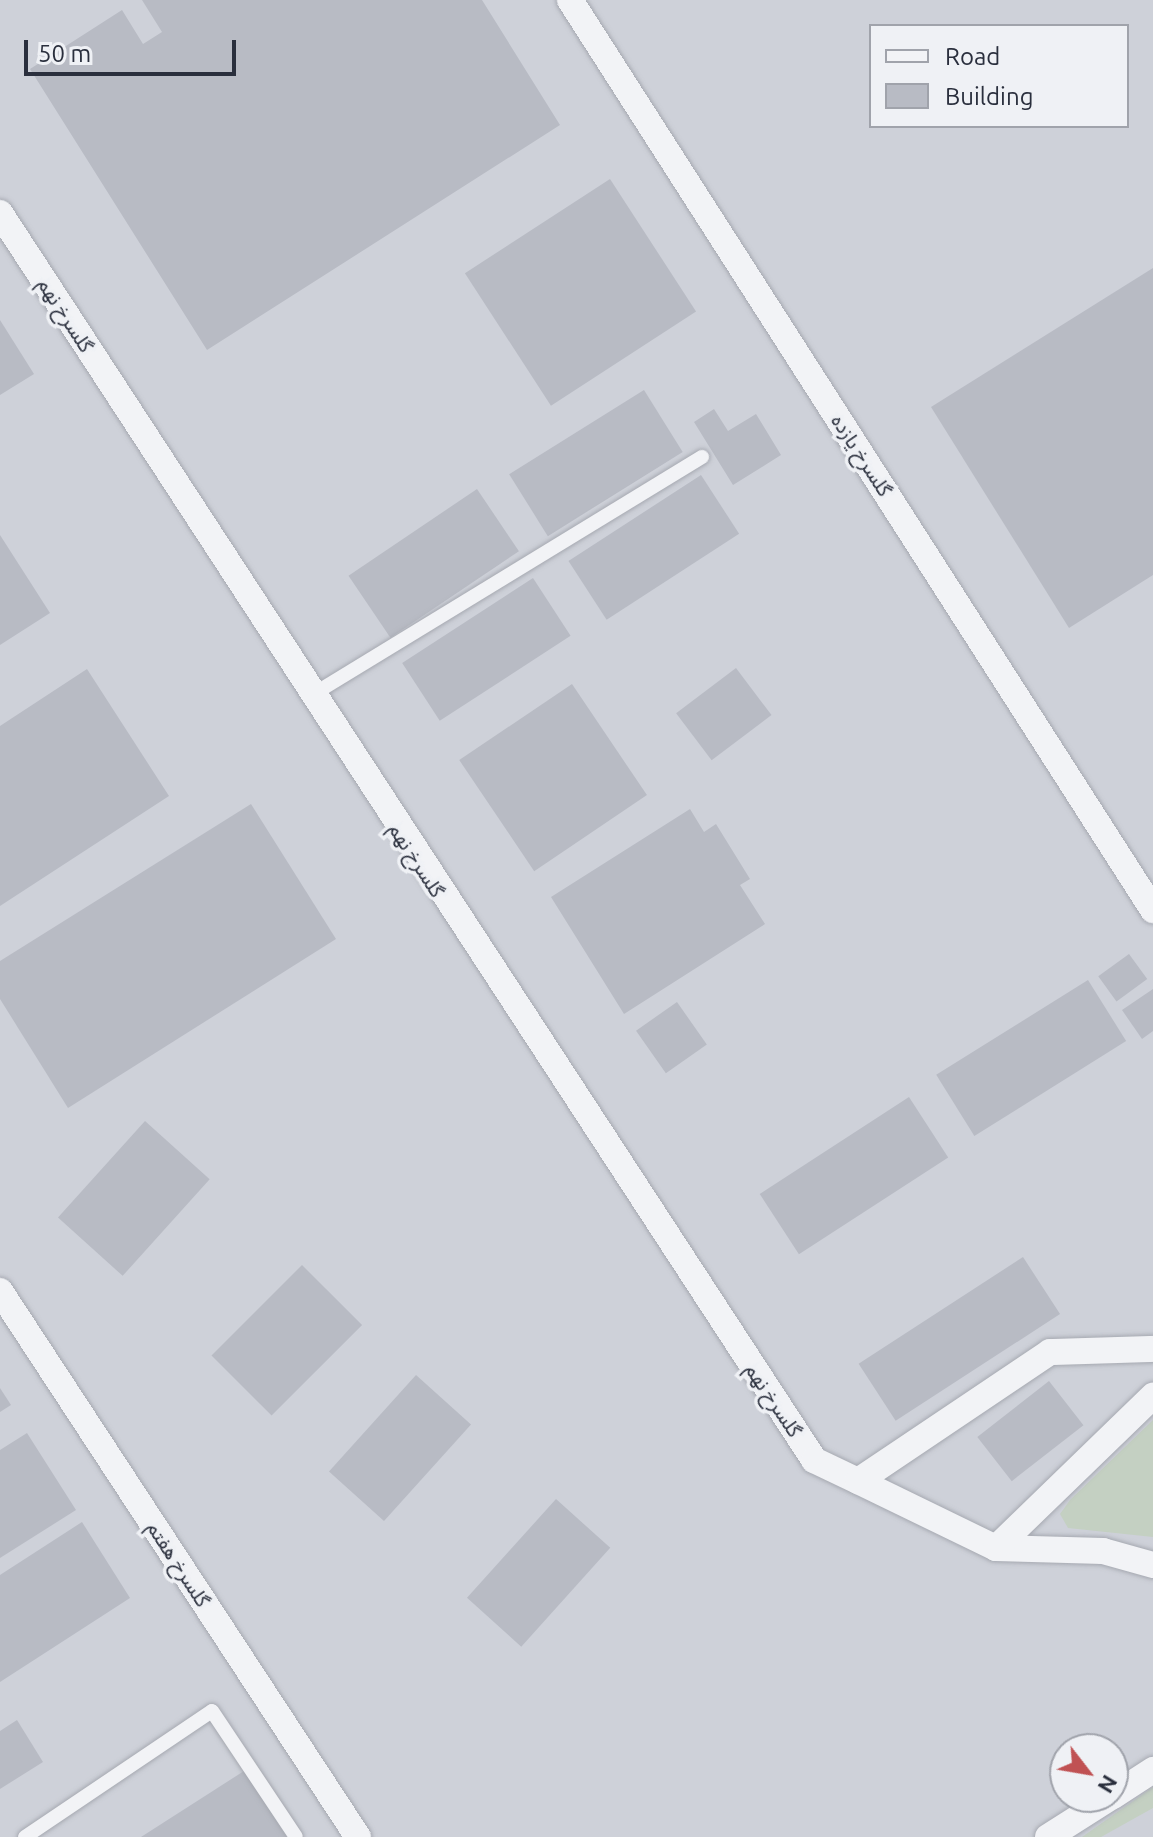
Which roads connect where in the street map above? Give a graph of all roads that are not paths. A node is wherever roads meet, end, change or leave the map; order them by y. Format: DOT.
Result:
graph roads {
  1 [pos="570,0"];
  2 [pos="0,213"];
  3 [pos="702,457"];
  4 [pos="312,695"];
  5 [pos="1153,910"];
  6 [pos="0,1291"];
  7 [pos="1153,1349"];
  8 [pos="1153,1396"];
  9 [pos="858,1481"];
  10 [pos="996,1548"];
  11 [pos="1153,1565"];
  12 [pos="1153,1770"];
  13 [pos="1129,1785"];
  14 [pos="1085,1813"];
  15 [pos="25,1837"];
  16 [pos="296,1837"];
  17 [pos="358,1837"];
  18 [pos="1048,1837"];
  1 -- 5 [label="street, گلسرخ یازده"];
  2 -- 4 [label="street, گلسرخ نهم"];
  3 -- 4 [label="lane"];
  4 -- 9 [label="street, گلسرخ نهم"];
  6 -- 17 [label="street, گلسرخ هفتم"];
  7 -- 9 [label="street"];
  8 -- 10 [label="street"];
  9 -- 10 [label="street, گلسرخ نهم"];
  10 -- 11 [label="street"];
  12 -- 13 [label="street"];
  14 -- 18 [label="street"];
  15 -- 16 [label="lane"];
}
